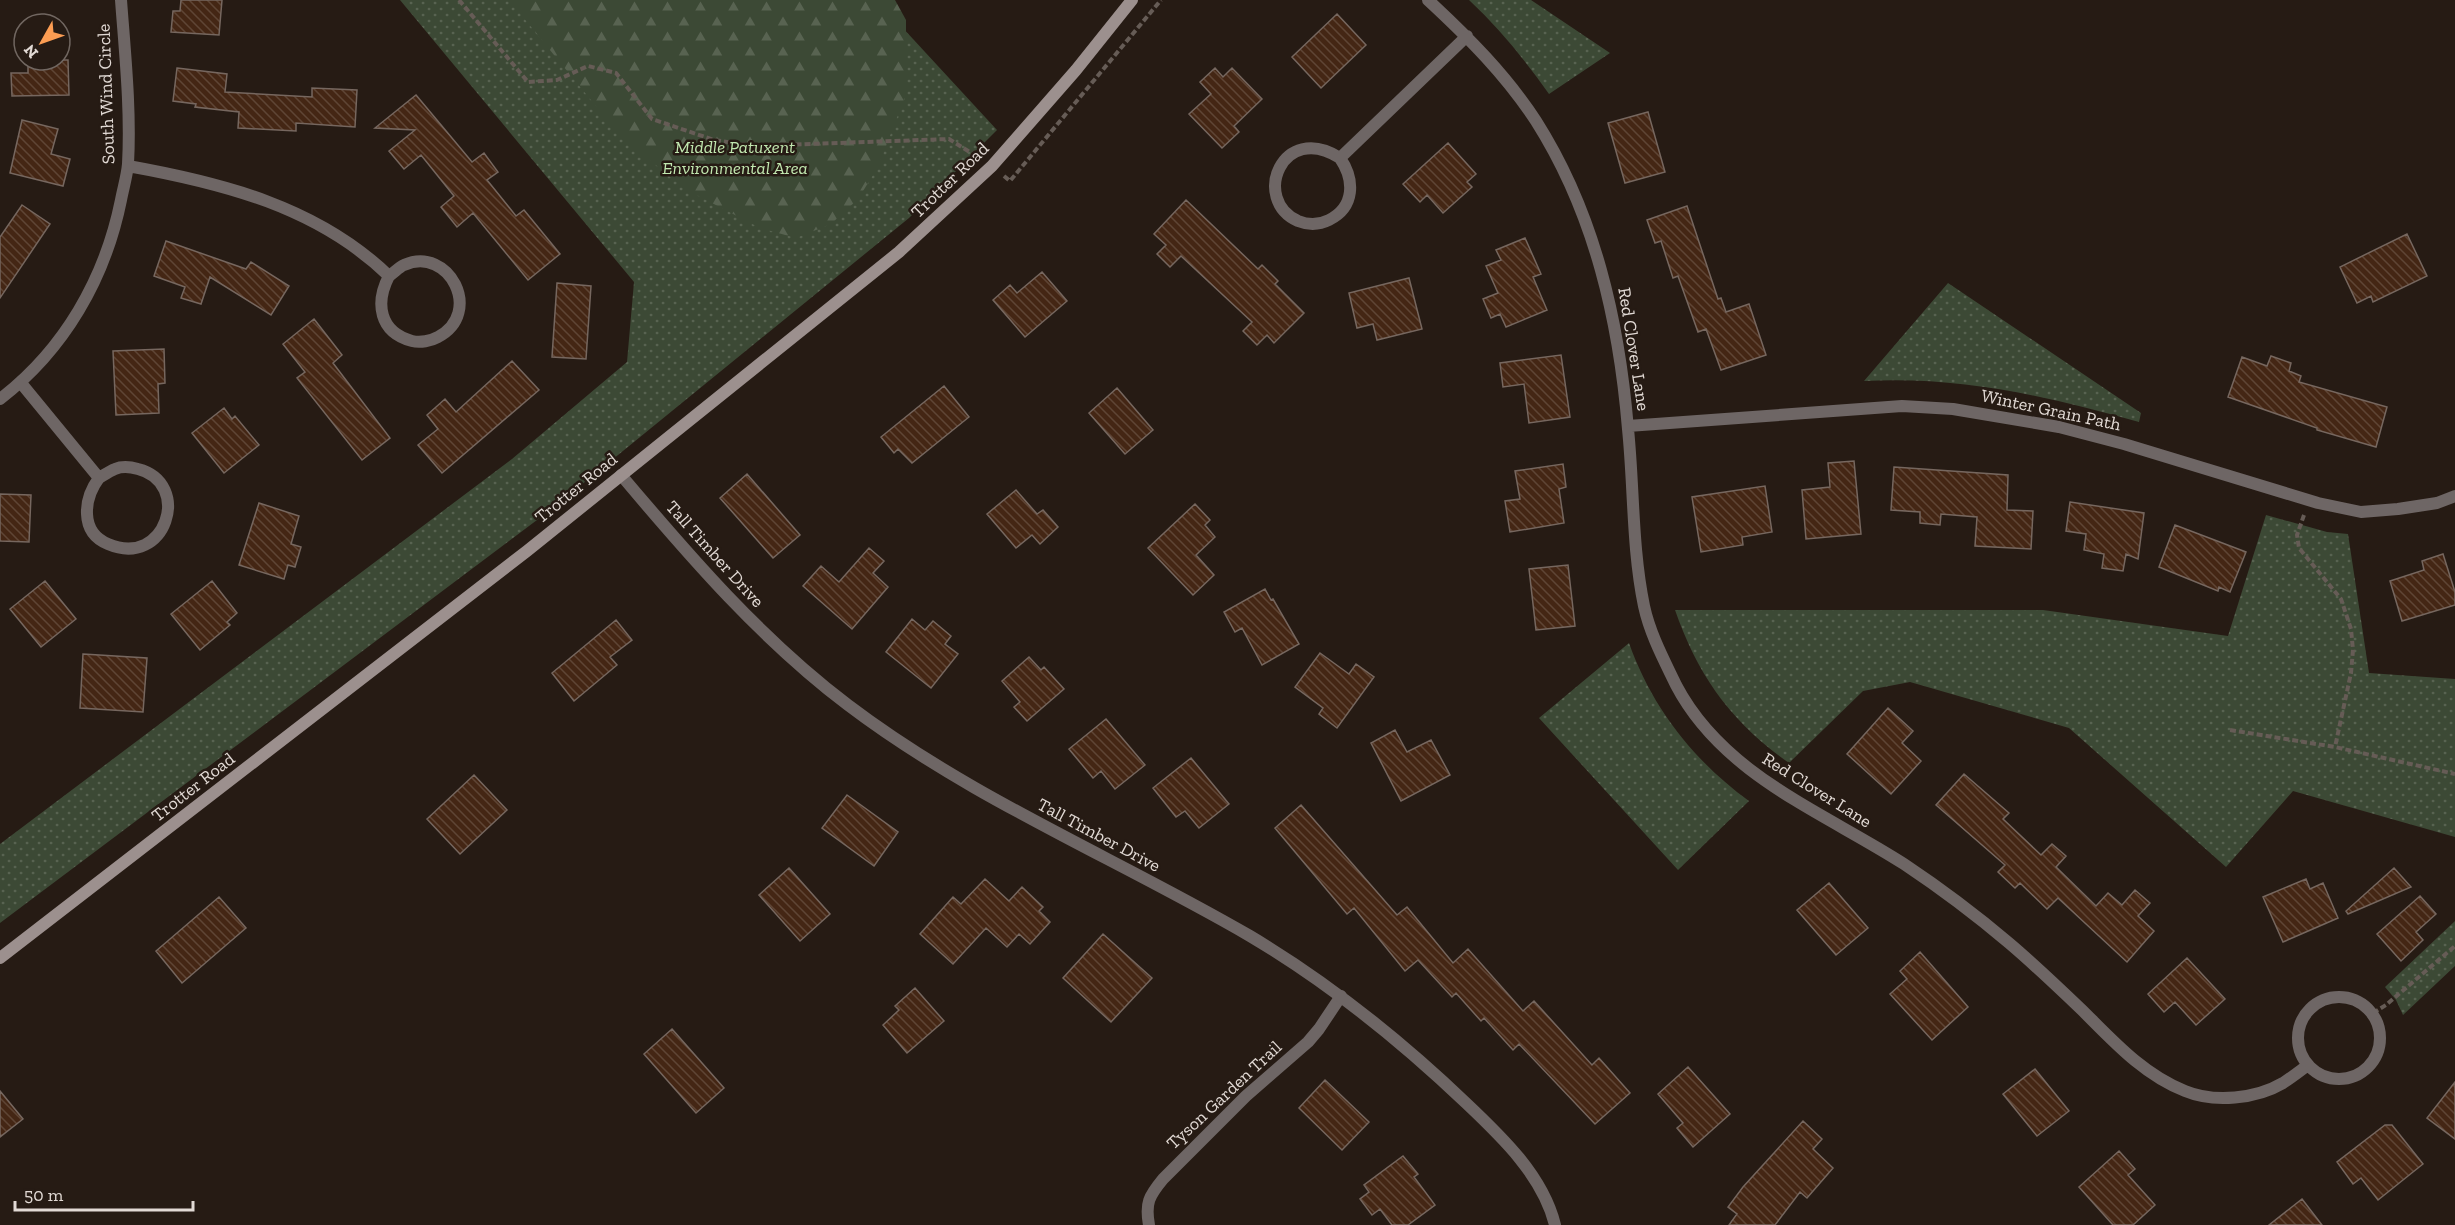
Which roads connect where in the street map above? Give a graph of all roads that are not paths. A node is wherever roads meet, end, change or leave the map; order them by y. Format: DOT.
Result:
graph roads {
  1 [pos="121,0"];
  2 [pos="1132,0"];
  3 [pos="1428,0"];
  4 [pos="1467,36"];
  5 [pos="1340,158"];
  6 [pos="128,166"];
  7 [pos="389,276"];
  8 [pos="21,383"];
  9 [pos="0,399"];
  10 [pos="1628,426"];
  11 [pos="621,475"];
  12 [pos="99,478"];
  13 [pos="2455,496"];
  14 [pos="0,958"];
  15 [pos="1341,996"];
  16 [pos="2308,1065"];
  17 [pos="1149,1225"];
  18 [pos="1555,1225"];
  1 -- 6 [label="street, South Wind Circle"];
  2 -- 11 [label="street, Trotter Road"];
  3 -- 4 [label="street, Red Clover Lane"];
  4 -- 5 [label="street"];
  4 -- 10 [label="street, Red Clover Lane"];
  5 -- 5 [label="street"];
  6 -- 7 [label="street"];
  6 -- 8 [label="street, South Wind Circle"];
  7 -- 7 [label="street"];
  8 -- 9 [label="street, South Wind Circle"];
  8 -- 12 [label="street"];
  10 -- 13 [label="street, Winter Grain Path"];
  10 -- 16 [label="street, Red Clover Lane"];
  11 -- 14 [label="street, Trotter Road"];
  11 -- 15 [label="street, Tall Timber Drive"];
  12 -- 12 [label="street"];
  15 -- 17 [label="street, Tyson Garden Trail"];
  15 -- 18 [label="street, Tall Timber Drive"];
  16 -- 16 [label="street"];
}
